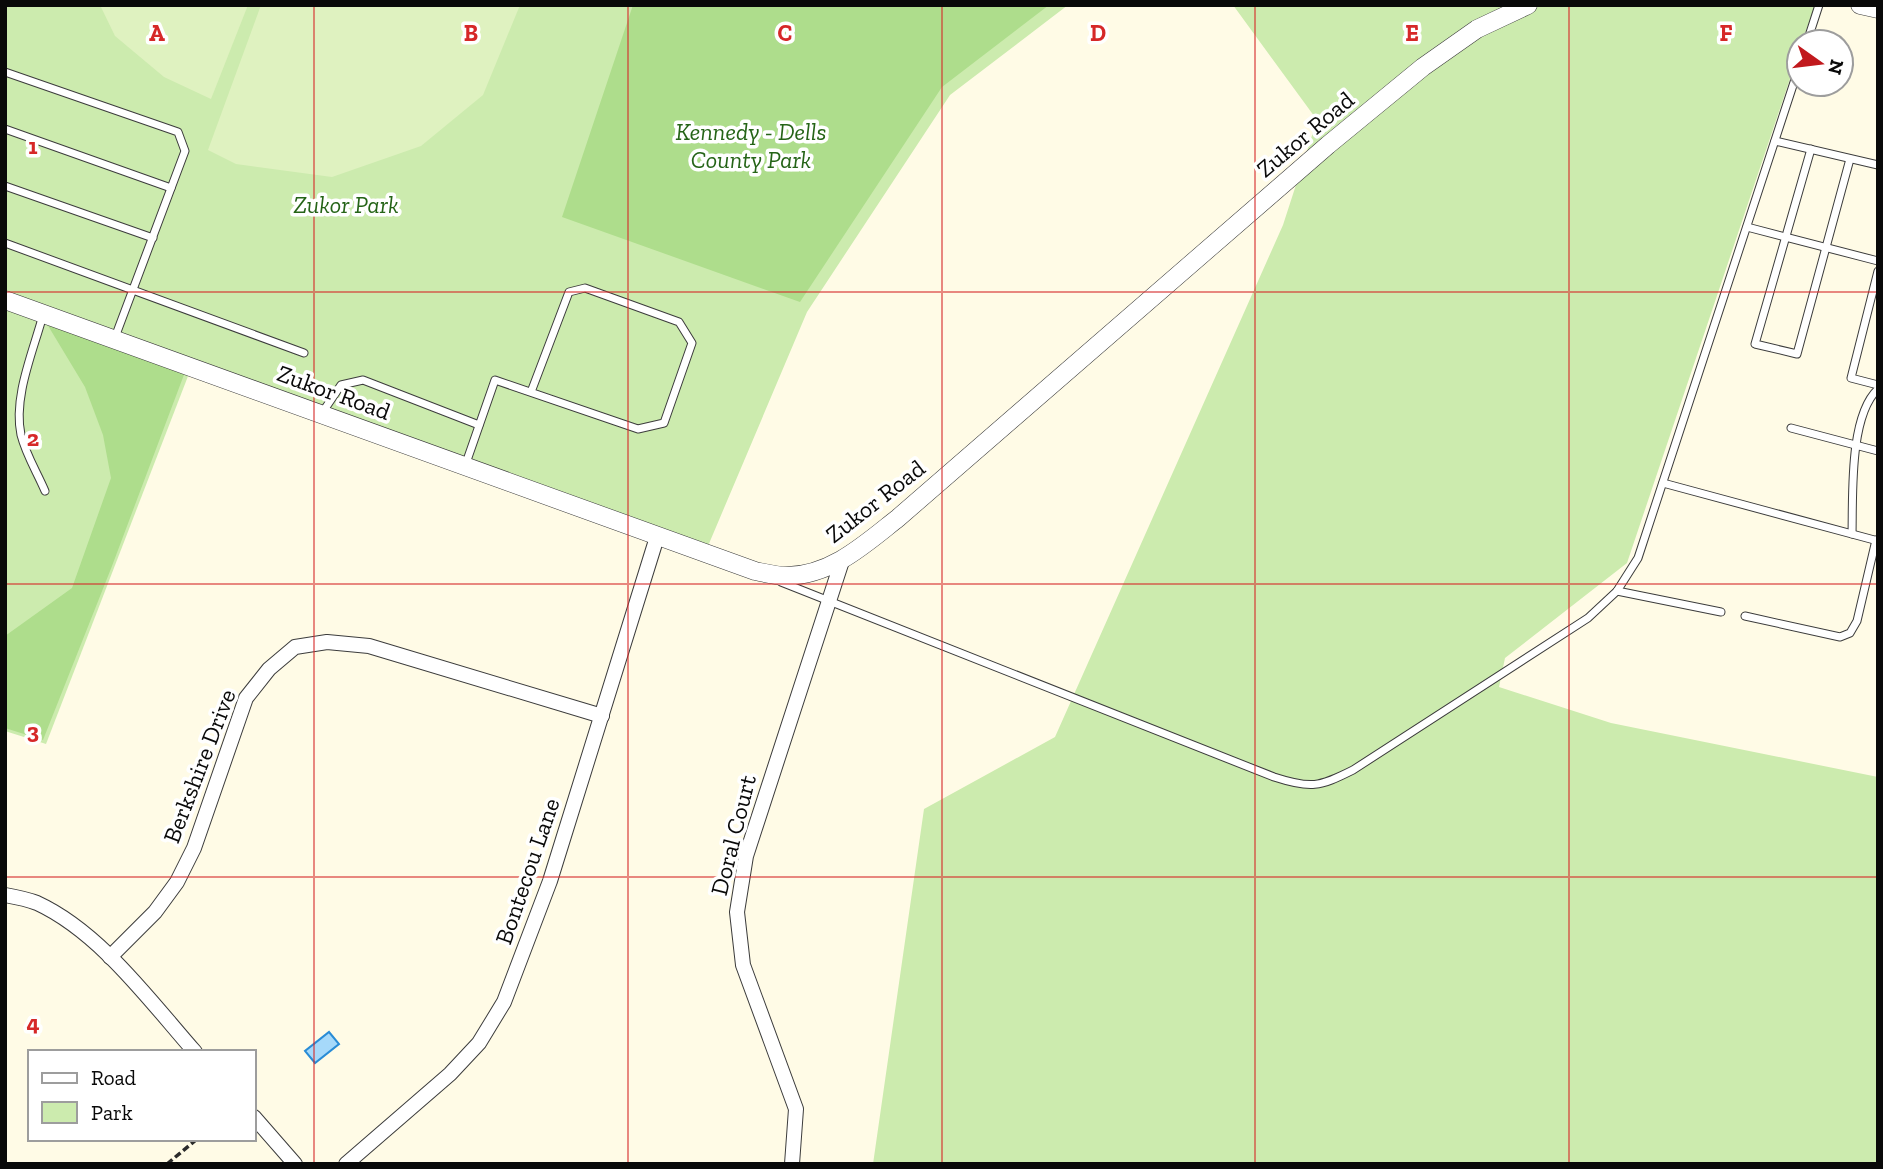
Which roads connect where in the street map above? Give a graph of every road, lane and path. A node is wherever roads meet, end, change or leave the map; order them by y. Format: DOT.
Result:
graph roads {
  1 [pos="1528,5"];
  2 [pos="1819,5"];
  3 [pos="1860,5"];
  4 [pos="1878,9"];
  5 [pos="1812,28"];
  6 [pos="5,72"];
  7 [pos="1789,98"];
  8 [pos="5,129"];
  9 [pos="1775,141"];
  10 [pos="1811,149"];
  11 [pos="1850,159"];
  12 [pos="1878,165"];
  13 [pos="5,186"];
  14 [pos="171,188"];
  15 [pos="1747,227"];
  16 [pos="153,237"];
  17 [pos="1786,237"];
  18 [pos="5,243"];
  19 [pos="1826,247"];
  20 [pos="1878,261"];
  21 [pos="1878,271"];
  22 [pos="133,290"];
  23 [pos="5,300"];
  24 [pos="43,315"];
  25 [pos="114,340"];
  26 [pos="304,354"];
  27 [pos="1878,387"];
  28 [pos="531,392"];
  29 [pos="322,414"];
  30 [pos="479,425"];
  31 [pos="1791,428"];
  32 [pos="1857,445"];
  33 [pos="1878,451"];
  34 [pos="465,467"];
  35 [pos="1663,483"];
  36 [pos="45,491"];
  37 [pos="1852,534"];
  38 [pos="657,537"];
  39 [pos="1877,540"];
  40 [pos="842,561"];
  41 [pos="755,571"];
  42 [pos="1617,591"];
  43 [pos="829,600"];
  44 [pos="1721,612"];
  45 [pos="1745,616"];
  46 [pos="602,716"];
  47 [pos="5,895"];
  48 [pos="110,957"];
  49 [pos="193,1050"];
  50 [pos="256,1119"];
  51 [pos="195,1141"];
  52 [pos="167,1164"];
  53 [pos="295,1164"];
  54 [pos="346,1164"];
  55 [pos="792,1164"];
  1 -- 40 [label="street, Zukor Road"];
  2 -- 5 [label="lane"];
  3 -- 4 [label="street"];
  6 -- 14 [label="lane"];
  7 -- 9 [label="lane"];
  8 -- 14 [label="lane"];
  9 -- 10 [label="lane"];
  9 -- 15 [label="lane"];
  10 -- 11 [label="lane"];
  10 -- 17 [label="lane"];
  11 -- 12 [label="lane"];
  11 -- 19 [label="lane"];
  13 -- 16 [label="lane"];
  14 -- 16 [label="lane"];
  15 -- 17 [label="lane"];
  15 -- 35 [label="lane"];
  16 -- 22 [label="lane"];
  17 -- 19 [label="lane"];
  17 -- 19 [label="lane"];
  18 -- 22 [label="lane"];
  19 -- 20 [label="lane"];
  21 -- 27 [label="lane"];
  22 -- 25 [label="lane"];
  22 -- 26 [label="lane"];
  23 -- 24 [label="street, Zukor Road"];
  24 -- 25 [label="street, Zukor Road"];
  24 -- 36 [label="lane"];
  25 -- 29 [label="street, Zukor Road"];
  27 -- 32 [label="lane"];
  28 -- 28 [label="lane"];
  28 -- 30 [label="lane"];
  29 -- 30 [label="lane"];
  29 -- 34 [label="street, Zukor Road"];
  30 -- 34 [label="lane"];
  31 -- 32 [label="lane"];
  32 -- 33 [label="lane"];
  32 -- 37 [label="lane"];
  34 -- 38 [label="street, Zukor Road"];
  35 -- 37 [label="lane"];
  35 -- 42 [label="lane"];
  37 -- 39 [label="lane"];
  38 -- 41 [label="street, Zukor Road"];
  38 -- 46 [label="street, Bontecou Lane"];
  39 -- 45 [label="lane"];
  40 -- 41 [label="street, Zukor Road"];
  40 -- 43 [label="street, Doral Court"];
  41 -- 43 [label="lane"];
  42 -- 43 [label="lane"];
  42 -- 44 [label="lane"];
  43 -- 55 [label="street, Doral Court"];
  46 -- 48 [label="street, Berkshire Drive"];
  46 -- 54 [label="street, Bontecou Lane"];
  47 -- 48 [label="street"];
  48 -- 49 [label="street"];
  50 -- 53 [label="street"];
  51 -- 52 [label="path"];
}
